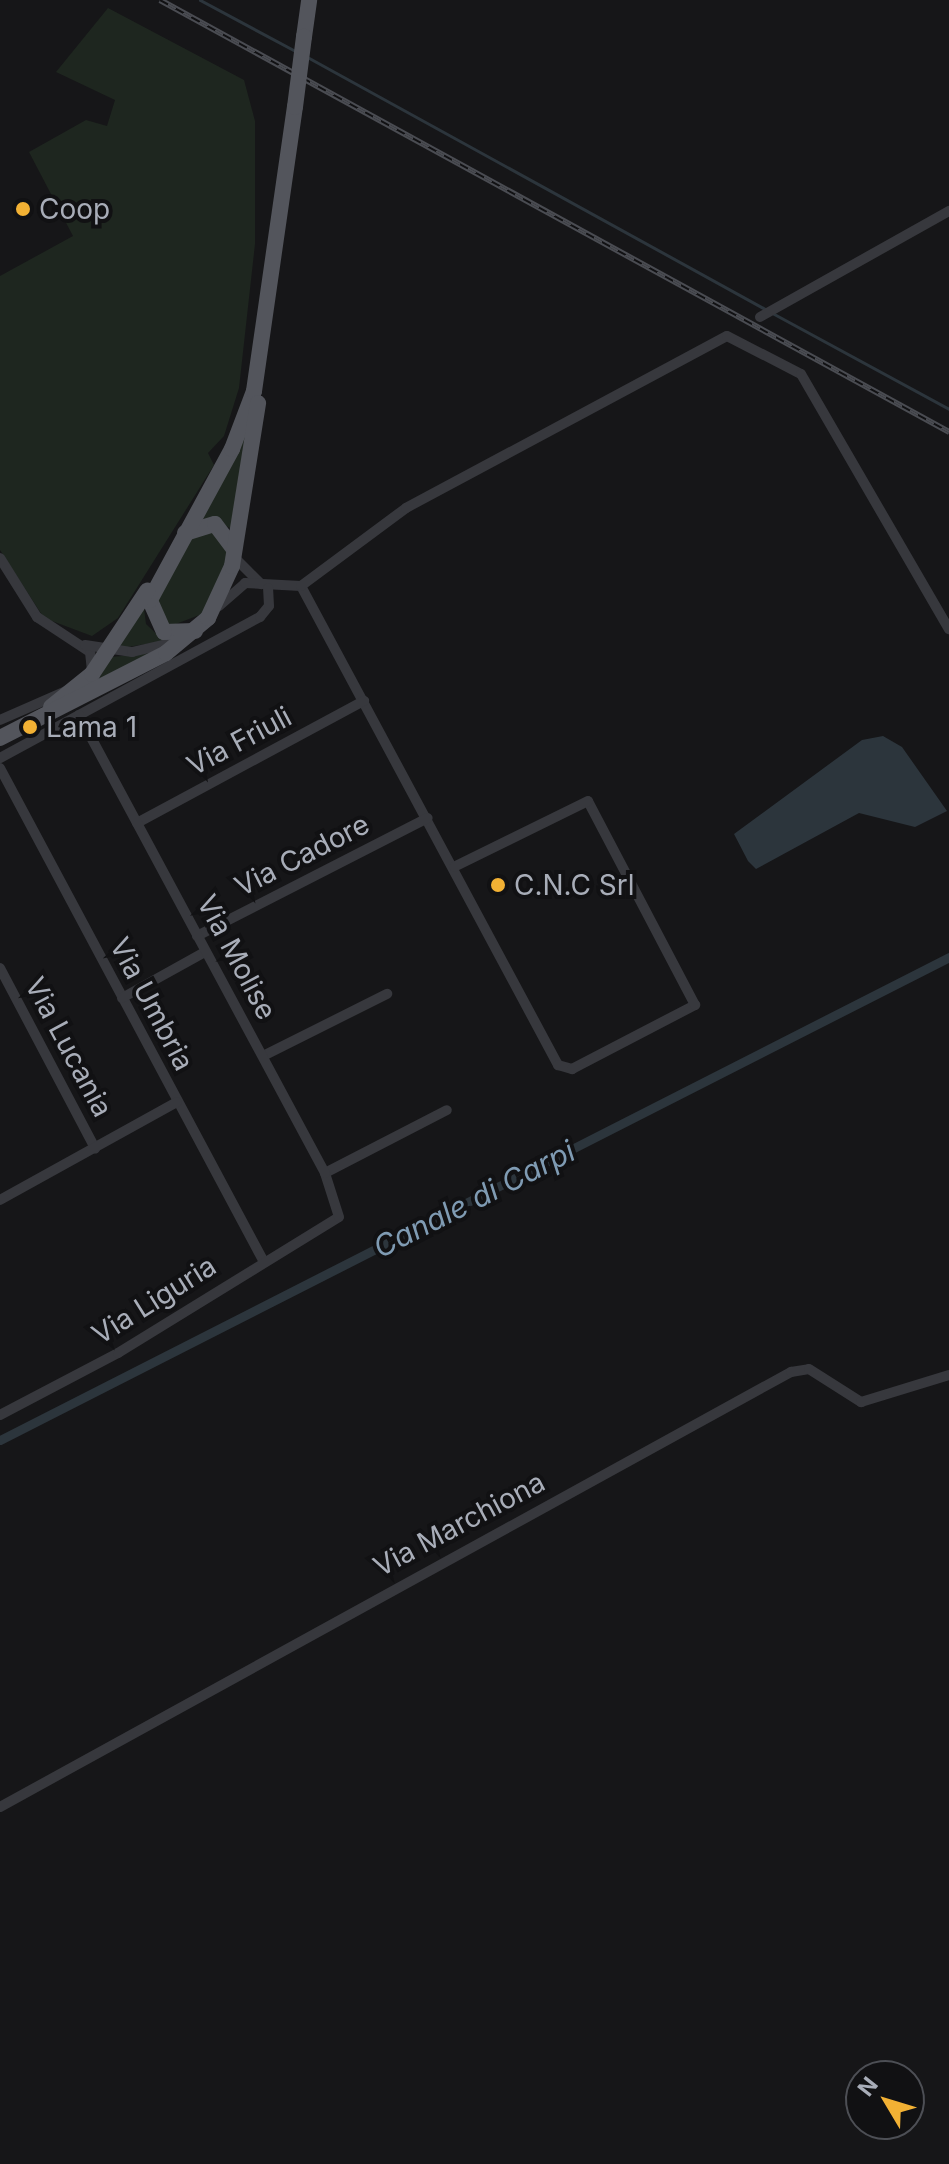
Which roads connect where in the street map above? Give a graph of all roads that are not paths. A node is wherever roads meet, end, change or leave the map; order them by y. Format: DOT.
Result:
graph roads {
  1 [pos="309,0"];
  2 [pos="949,211"];
  3 [pos="760,317"];
  4 [pos="263,334"];
  5 [pos="181,538"];
  6 [pos="234,555"];
  7 [pos="0,558"];
  8 [pos="155,579"];
  9 [pos="265,586"];
  10 [pos="301,586"];
  11 [pos="213,611"];
  12 [pos="949,629"];
  13 [pos="195,631"];
  14 [pos="72,641"];
  15 [pos="109,652"];
  16 [pos="92,674"];
  17 [pos="76,689"];
  18 [pos="364,701"];
  19 [pos="79,715"];
  20 [pos="41,717"];
  21 [pos="1,731"];
  22 [pos="0,758"];
  23 [pos="0,768"];
  24 [pos="428,818"];
  25 [pos="137,823"];
  26 [pos="454,867"];
  27 [pos="197,936"];
  28 [pos="205,952"];
  29 [pos="0,968"];
  30 [pos="387,994"];
  31 [pos="122,998"];
  32 [pos="263,1056"];
  33 [pos="177,1102"];
  34 [pos="447,1110"];
  35 [pos="95,1148"];
  36 [pos="325,1173"];
  37 [pos="0,1200"];
  38 [pos="333,1226"];
  39 [pos="264,1262"];
  40 [pos="949,1375"];
  41 [pos="0,1415"];
  42 [pos="0,1807"];
  1 -- 4 [label="main road, bridge"];
  2 -- 3 [label="street"];
  4 -- 5 [label="main road"];
  4 -- 6 [label="main road"];
  5 -- 6 [label="main road"];
  5 -- 8 [label="main road"];
  6 -- 9 [label="street"];
  6 -- 11 [label="main road"];
  7 -- 14 [label="street"];
  8 -- 13 [label="main road"];
  8 -- 14 [label="street"];
  8 -- 15 [label="main road"];
  9 -- 10 [label="street"];
  9 -- 11 [label="street"];
  9 -- 19 [label="street"];
  10 -- 12 [label="street"];
  10 -- 18 [label="street"];
  11 -- 13 [label="main road"];
  13 -- 15 [label="street"];
  13 -- 20 [label="main road"];
  14 -- 15 [label="street"];
  14 -- 16 [label="street"];
  15 -- 16 [label="main road"];
  16 -- 17 [label="main road"];
  17 -- 20 [label="main road"];
  17 -- 21 [label="street"];
  18 -- 24 [label="street"];
  18 -- 25 [label="street, Via Friuli"];
  19 -- 22 [label="street"];
  19 -- 25 [label="street, Via Molise"];
  20 -- 21 [label="main road"];
  23 -- 31 [label="street, Via Umbria"];
  24 -- 26 [label="street"];
  24 -- 27 [label="street, Via Cadore"];
  25 -- 27 [label="street, Via Molise"];
  26 -- 26 [label="street"];
  27 -- 28 [label="street, Via Molise"];
  28 -- 31 [label="street"];
  28 -- 32 [label="street, Via Molise"];
  29 -- 35 [label="street, Via Lucania"];
  30 -- 32 [label="street"];
  31 -- 33 [label="street, Via Umbria"];
  32 -- 36 [label="street, Via Molise"];
  33 -- 35 [label="street"];
  33 -- 39 [label="street, Via Umbria"];
  34 -- 36 [label="street"];
  35 -- 37 [label="street"];
  36 -- 38 [label="street, Via Molise"];
  38 -- 39 [label="street, Via Liguria"];
  39 -- 41 [label="street, Via Liguria"];
  40 -- 42 [label="street, Via Marchiona"];
}
